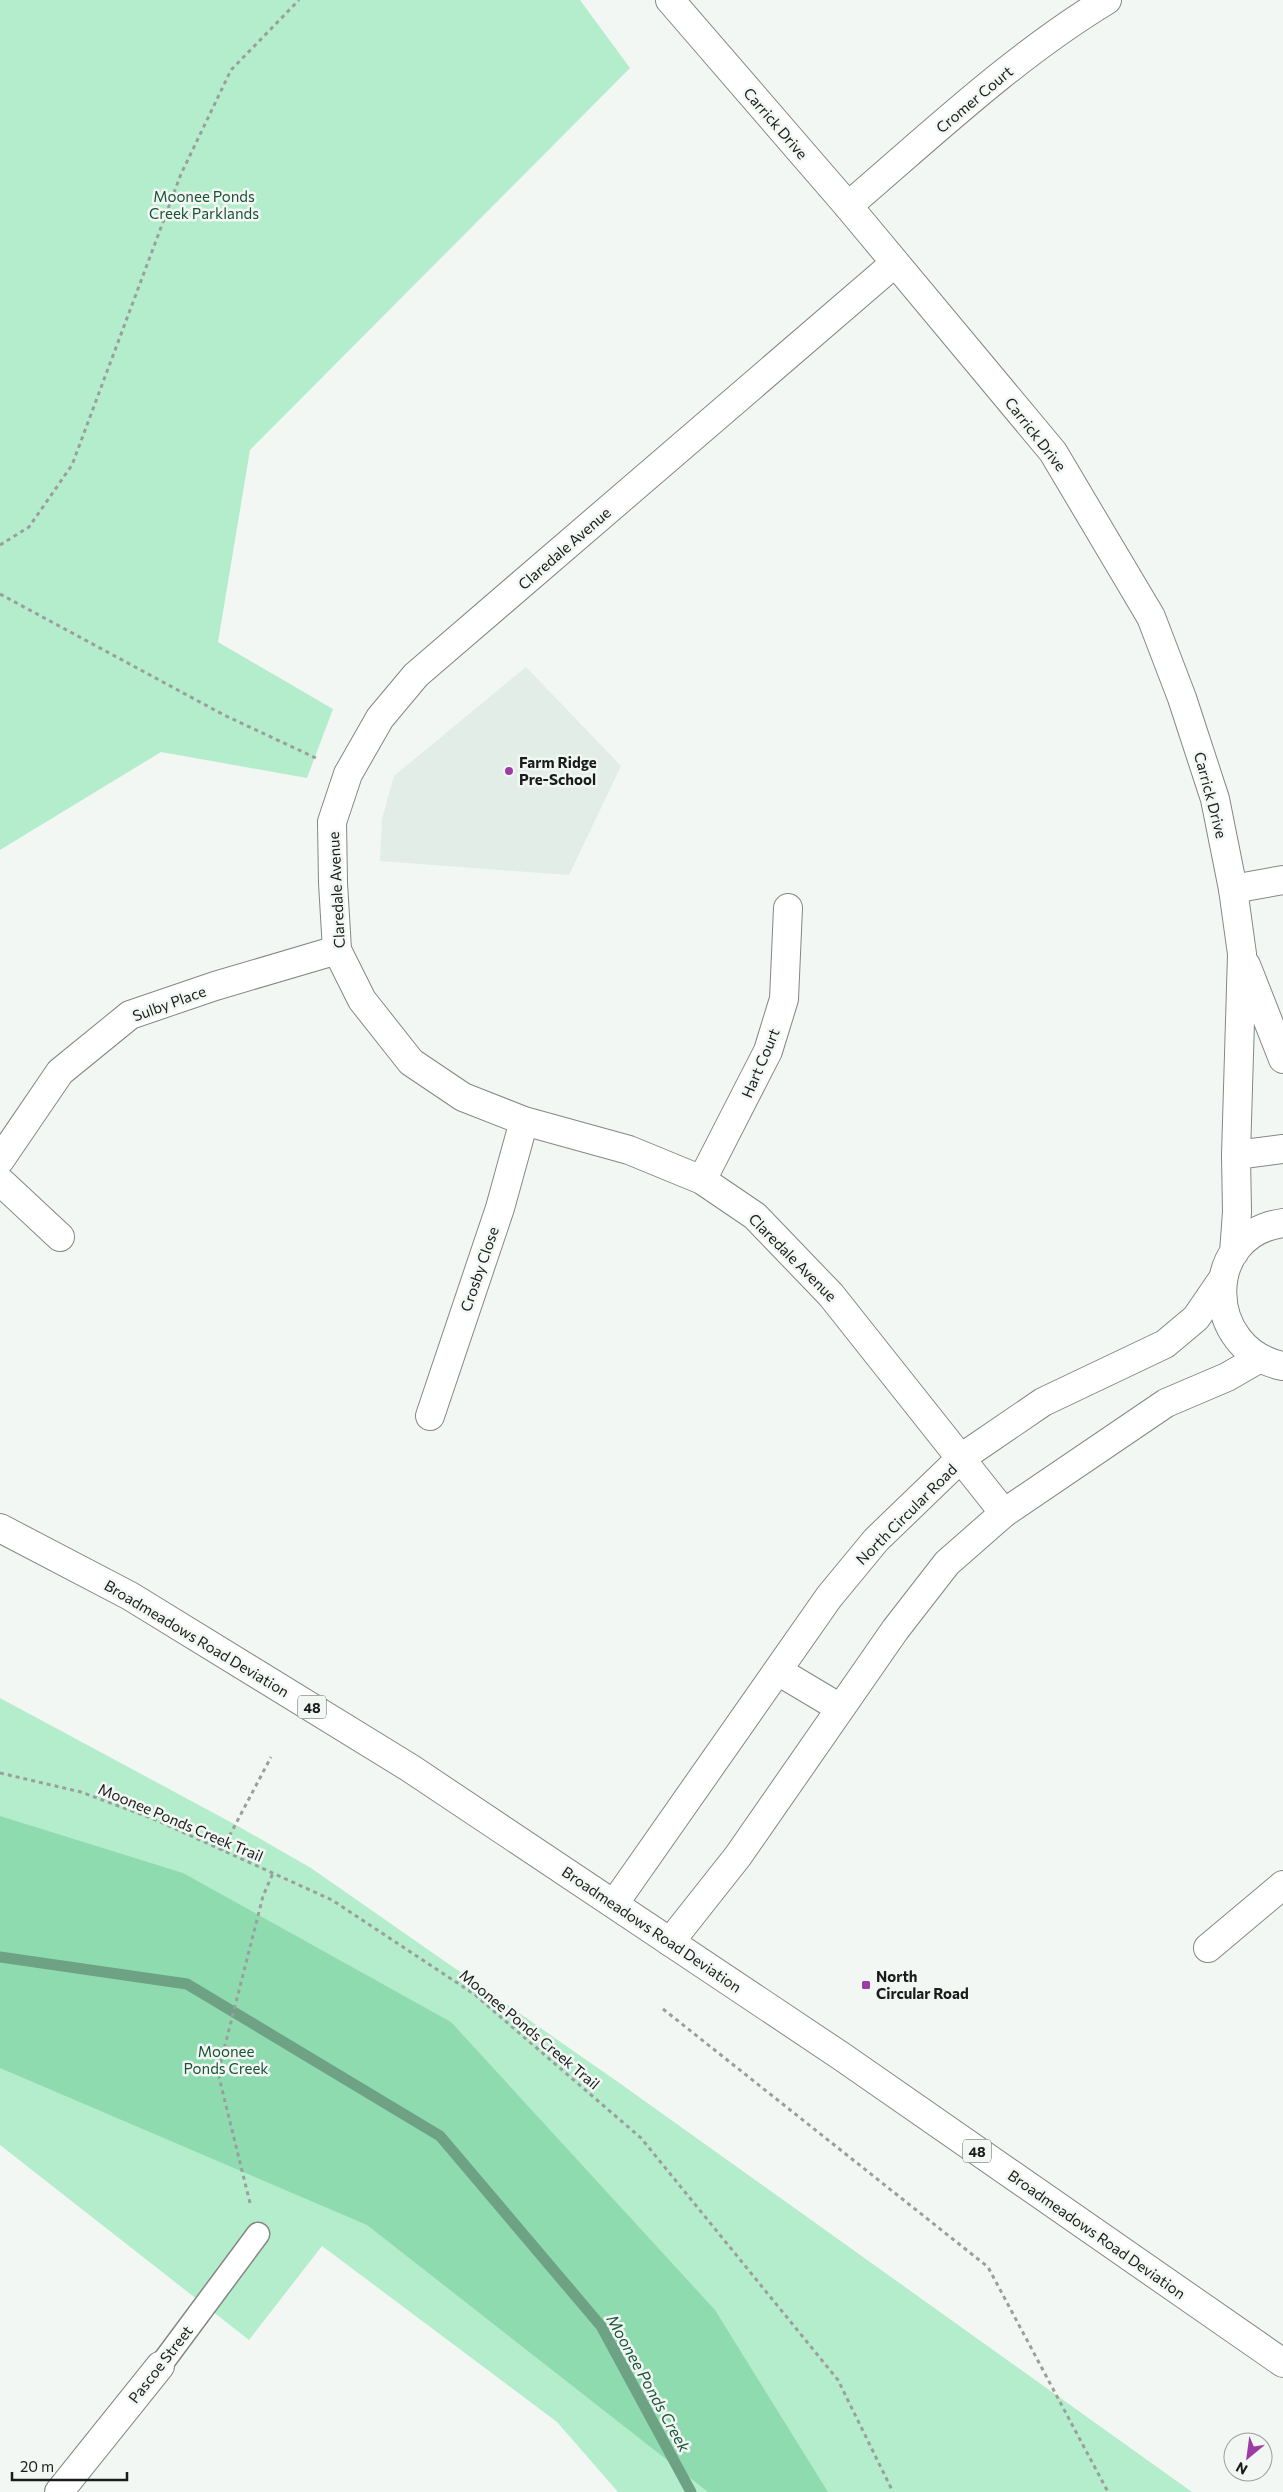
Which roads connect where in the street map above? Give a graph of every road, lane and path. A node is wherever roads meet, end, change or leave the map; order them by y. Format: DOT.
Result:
graph roads {
  1 [pos="299,0"];
  2 [pos="670,0"];
  3 [pos="1107,0"];
  4 [pos="848,206"];
  5 [pos="895,263"];
  6 [pos="0,545"];
  7 [pos="0,594"];
  8 [pos="348,774"];
  9 [pos="1283,880"];
  10 [pos="1233,889"];
  11 [pos="788,908"];
  12 [pos="337,950"];
  13 [pos="1242,954"];
  14 [pos="1283,1059"];
  15 [pos="524,1121"];
  16 [pos="1283,1149"];
  17 [pos="1236,1155"];
  18 [pos="0,1160"];
  19 [pos="702,1180"];
  20 [pos="0,1181"];
  21 [pos="1283,1223"];
  22 [pos="60,1237"];
  23 [pos="1234,1253"];
  24 [pos="1222,1280"];
  25 [pos="1272,1362"];
  26 [pos="430,1416"];
  27 [pos="961,1458"];
  28 [pos="1004,1513"];
  29 [pos="0,1528"];
  30 [pos="778,1671"];
  31 [pos="840,1708"];
  32 [pos="270,1757"];
  33 [pos="0,1773"];
  34 [pos="222,1850"];
  35 [pos="273,1873"];
  36 [pos="1283,1885"];
  37 [pos="614,1904"];
  38 [pos="670,1942"];
  39 [pos="1208,1948"];
  40 [pos="663,2009"];
  41 [pos="258,2234"];
  42 [pos="1283,2363"];
  43 [pos="160,2366"];
  44 [pos="59,2492"];
  45 [pos="893,2492"];
  46 [pos="1108,2492"];
  1 -- 6 [label="path"];
  2 -- 4 [label="street, Carrick Drive"];
  3 -- 4 [label="street, Cromer Court"];
  4 -- 5 [label="street, Carrick Drive"];
  5 -- 8 [label="street, Claredale Avenue"];
  5 -- 10 [label="street, Carrick Drive"];
  7 -- 8 [label="path"];
  8 -- 12 [label="street, Claredale Avenue"];
  9 -- 10 [label="street"];
  10 -- 13 [label="street, Carrick Drive"];
  11 -- 19 [label="street, Hart Court"];
  12 -- 15 [label="street, Claredale Avenue"];
  12 -- 18 [label="street, Sulby Place"];
  13 -- 14 [label="street, Carrick Drive"];
  13 -- 17 [label="street, Carrick Drive"];
  15 -- 19 [label="street, Claredale Avenue"];
  15 -- 26 [label="street, Crosby Close"];
  16 -- 17 [label="street"];
  17 -- 23 [label="street, Carrick Drive"];
  19 -- 27 [label="street, Claredale Avenue"];
  20 -- 22 [label="street"];
  21 -- 23 [label="street"];
  23 -- 24 [label="street"];
  24 -- 25 [label="street"];
  24 -- 27 [label="street, North Circular Road"];
  25 -- 28 [label="street"];
  27 -- 28 [label="street, Claredale Avenue"];
  27 -- 30 [label="street, North Circular Road"];
  28 -- 31 [label="street"];
  29 -- 37 [label="street, Broadmeadows Road Deviation / 48"];
  30 -- 31 [label="street"];
  30 -- 37 [label="street, North Circular Road"];
  31 -- 38 [label="street"];
  32 -- 34 [label="path"];
  33 -- 34 [label="path, Moonee Ponds Creek Trail"];
  34 -- 35 [label="path, Moonee Ponds Creek Trail"];
  35 -- 41 [label="path"];
  35 -- 45 [label="path, Moonee Ponds Creek Trail"];
  36 -- 39 [label="street"];
  37 -- 38 [label="street, Broadmeadows Road Deviation / 48"];
  38 -- 42 [label="street, Broadmeadows Road Deviation / 48"];
  40 -- 46 [label="path"];
  41 -- 43 [label="lane, Pascoe Street"];
  43 -- 44 [label="street, Pascoe Street"];
}
